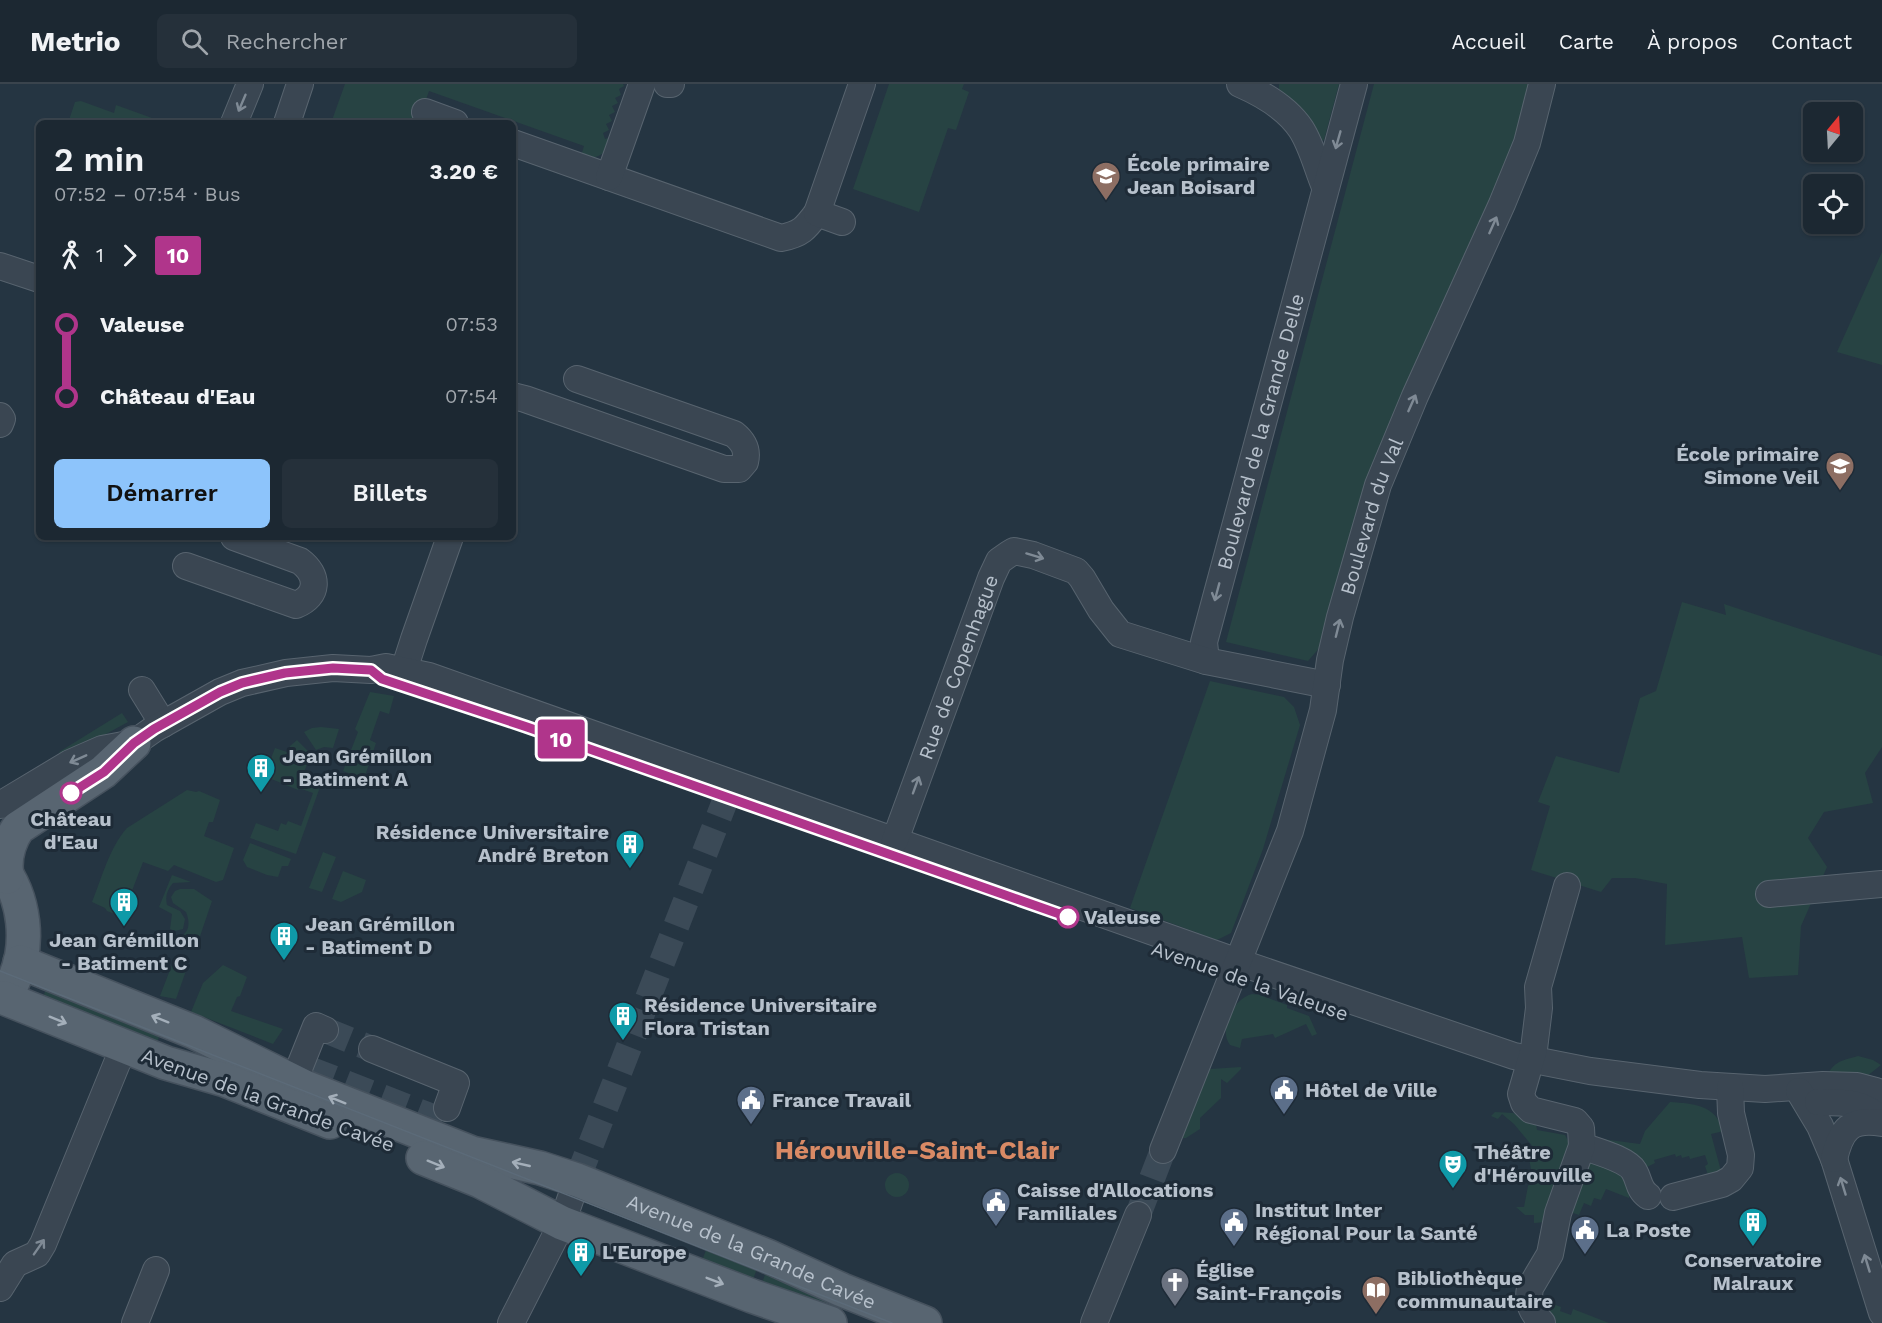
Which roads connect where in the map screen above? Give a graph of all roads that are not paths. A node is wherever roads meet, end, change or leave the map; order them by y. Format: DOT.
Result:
graph roads {
  1 [pos="250,84"];
  2 [pos="300,84"];
  3 [pos="642,84"];
  4 [pos="862,84"];
  5 [pos="1240,84"];
  6 [pos="1354,84"];
  7 [pos="1542,84"];
  8 [pos="425,112"];
  9 [pos="235,120"];
  10 [pos="288,120"];
  11 [pos="447,120"];
  12 [pos="516,144"];
  13 [pos="609,177"];
  14 [pos="1325,187"];
  15 [pos="817,213"];
  16 [pos="842,222"];
  17 [pos="0,266"];
  18 [pos="36,278"];
  19 [pos="577,379"];
  20 [pos="516,397"];
  21 [pos="0,416"];
  22 [pos="0,424"];
  23 [pos="242,540"];
  24 [pos="449,540"];
  25 [pos="186,566"];
  26 [pos="1206,661"];
  27 [pos="371,670"];
  28 [pos="404,670"];
  29 [pos="1327,685"];
  30 [pos="142,690"];
  31 [pos="530,720"];
  32 [pos="164,724"];
  33 [pos="134,743"];
  34 [pos="0,804"];
  35 [pos="887,845"];
  36 [pos="4,871"];
  37 [pos="1882,884"];
  38 [pos="1567,886"];
  39 [pos="1769,894"];
  40 [pos="20,963"];
  41 [pos="1235,968"];
  42 [pos="2,999"];
  43 [pos="325,1030"];
  44 [pos="123,1046"];
  45 [pos="372,1049"];
  46 [pos="1528,1066"];
  47 [pos="301,1072"];
  48 [pos="1872,1090"];
  49 [pos="1730,1094"];
  50 [pos="1802,1095"];
  51 [pos="447,1108"];
  52 [pos="1882,1122"];
  53 [pos="1582,1146"];
  54 [pos="1163,1150"];
  55 [pos="1834,1159"];
  56 [pos="577,1180"];
  57 [pos="1138,1215"];
  58 [pos="562,1222"];
  59 [pos="156,1270"];
  60 [pos="0,1288"];
  61 [pos="1882,1313"];
  62 [pos="135,1323"];
  63 [pos="511,1323"];
  64 [pos="830,1323"];
  65 [pos="926,1323"];
  66 [pos="1094,1323"];
  67 [pos="1542,1323"];
  1 -- 9 [label="street, one-way"];
  2 -- 10 [label="street"];
  3 -- 13 [label="street"];
  4 -- 15 [label="street"];
  5 -- 14 [label="street"];
  6 -- 14 [label="street, Boulevard de la Grande Delle, one-way"];
  29 -- 7 [label="street, Boulevard du Val, one-way"];
  8 -- 11 [label="street"];
  12 -- 13 [label="street"];
  13 -- 15 [label="street"];
  14 -- 26 [label="street, Boulevard de la Grande Delle, one-way"];
  15 -- 16 [label="street"];
  17 -- 18 [label="street"];
  19 -- 20 [label="street"];
  21 -- 22 [label="street"];
  23 -- 25 [label="street"];
  24 -- 28 [label="street"];
  26 -- 29 [label="street"];
  35 -- 26 [label="street, Rue de Copenhague, one-way"];
  27 -- 28 [label="street, Avenue de la Valeuse"];
  27 -- 31 [label="street, Avenue de la Valeuse"];
  27 -- 32 [label="street, Avenue de la Valeuse"];
  28 -- 31 [label="street, Avenue de la Valeuse"];
  29 -- 41 [label="street, Boulevard du Val"];
  30 -- 32 [label="street"];
  31 -- 35 [label="street, Avenue de la Valeuse"];
  32 -- 33 [label="street, Avenue de la Valeuse"];
  33 -- 34 [label="street, one-way"];
  33 -- 36 [label="main road"];
  35 -- 41 [label="street, Avenue de la Valeuse"];
  36 -- 40 [label="main road"];
  37 -- 39 [label="street"];
  38 -- 46 [label="street"];
  40 -- 42 [label="main road"];
  47 -- 40 [label="main road, Avenue de la Grande Cavée, one-way"];
  41 -- 46 [label="street, Avenue de la Valeuse"];
  41 -- 54 [label="street, Boulevard du Val"];
  42 -- 44 [label="main road, Avenue de la Grande Cavée, one-way"];
  43 -- 47 [label="street"];
  44 -- 58 [label="main road, Avenue de la Grande Cavée, one-way"];
  60 -- 44 [label="street, one-way"];
  45 -- 51 [label="street"];
  46 -- 49 [label="street, Avenue de la Valeuse"];
  46 -- 53 [label="street"];
  56 -- 47 [label="main road, Avenue de la Grande Cavée, one-way"];
  48 -- 50 [label="street, Avenue de la Valeuse"];
  48 -- 52 [label="street"];
  49 -- 50 [label="street, Avenue de la Valeuse"];
  49 -- 53 [label="street"];
  50 -- 55 [label="street"];
  52 -- 55 [label="street"];
  53 -- 67 [label="street"];
  61 -- 55 [label="street, one-way"];
  56 -- 58 [label="street"];
  56 -- 65 [label="main road, Avenue de la Grande Cavée"];
  57 -- 66 [label="street"];
  58 -- 63 [label="street"];
  58 -- 64 [label="main road, Avenue de la Grande Cavée, one-way"];
  59 -- 62 [label="street"];
}
